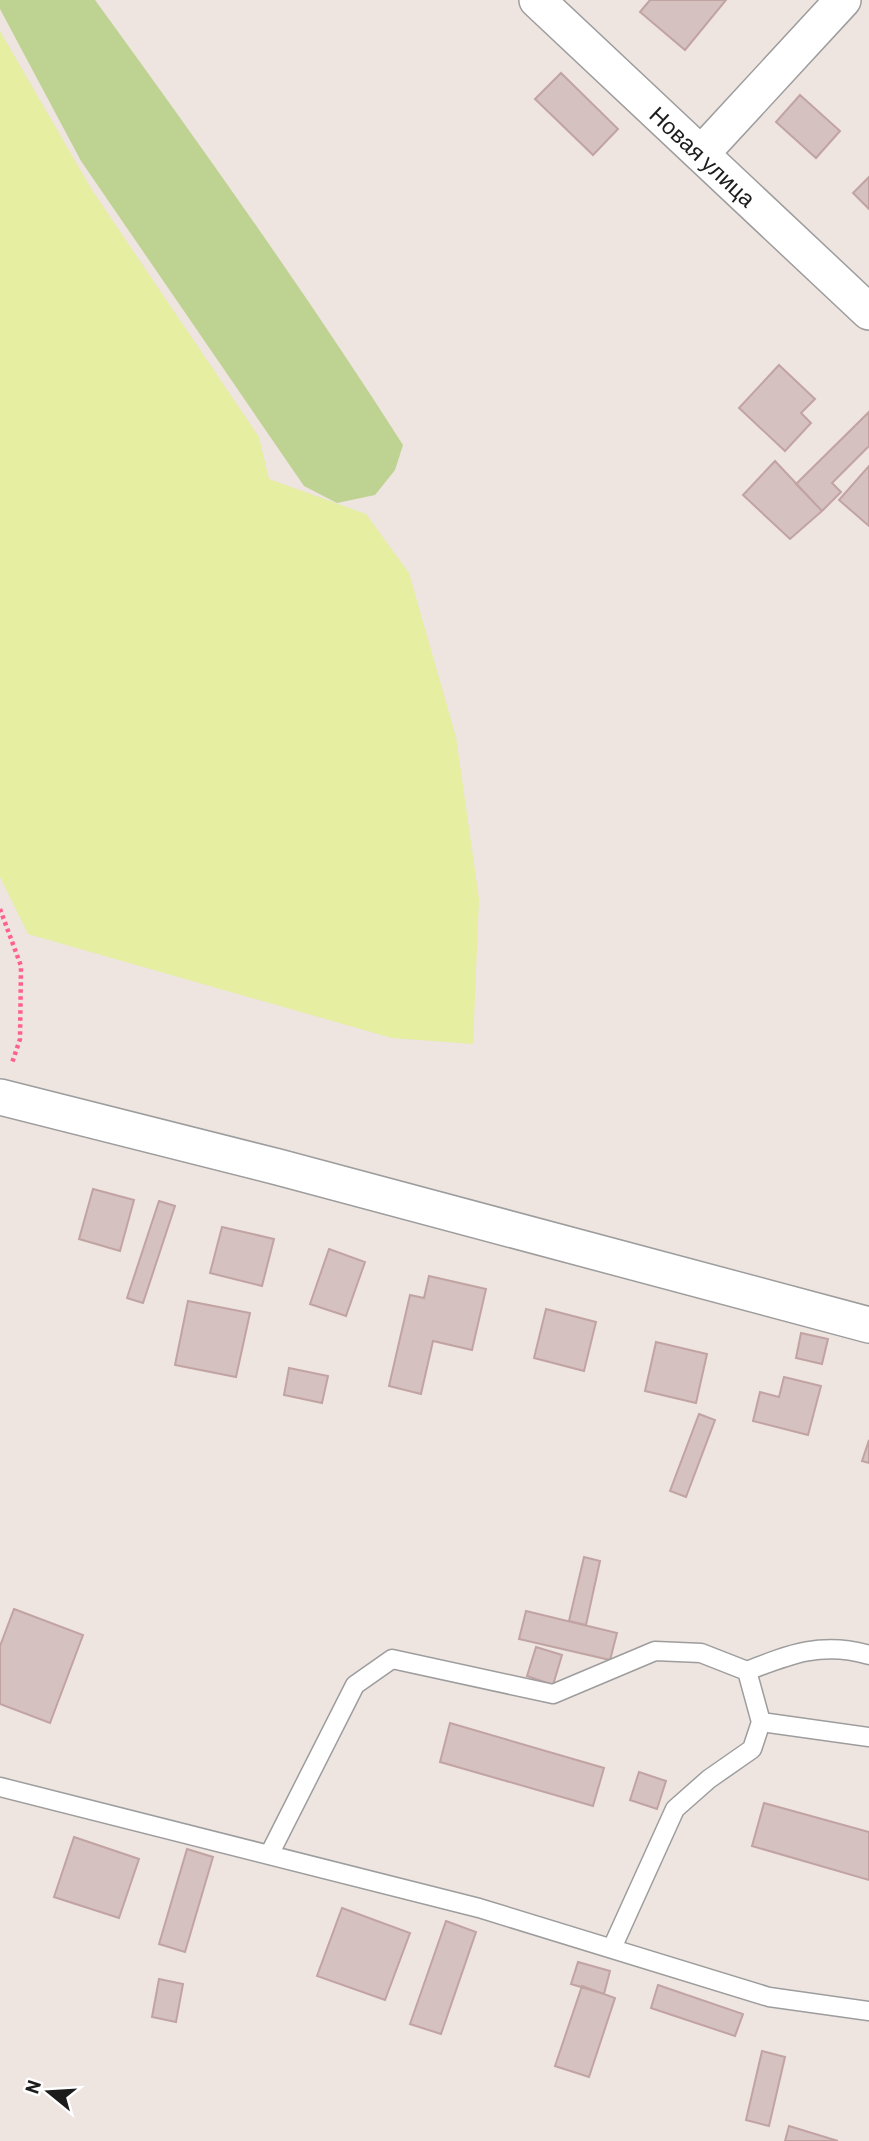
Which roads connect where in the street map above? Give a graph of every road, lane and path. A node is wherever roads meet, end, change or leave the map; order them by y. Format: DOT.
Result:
graph roads {
  1 [pos="537,0"];
  2 [pos="843,0"];
  3 [pos="701,154"];
  4 [pos="869,312"];
  5 [pos="0,909"];
  6 [pos="1,1097"];
  7 [pos="869,1325"];
  8 [pos="869,1655"];
  9 [pos="747,1671"];
  10 [pos="761,1722"];
  11 [pos="869,1737"];
  12 [pos="0,1787"];
  13 [pos="269,1854"];
  14 [pos="612,1948"];
  15 [pos="869,2011"];
  1 -- 3 [label="street, Новая улица"];
  2 -- 3 [label="street"];
  3 -- 4 [label="street, Новая улица"];
  5 -- 6 [label="path"];
  6 -- 7 [label="street"];
  8 -- 9 [label="lane"];
  9 -- 10 [label="lane"];
  9 -- 13 [label="lane"];
  10 -- 11 [label="lane"];
  10 -- 14 [label="lane"];
  12 -- 13 [label="lane"];
  13 -- 14 [label="lane"];
  14 -- 15 [label="lane"];
}
